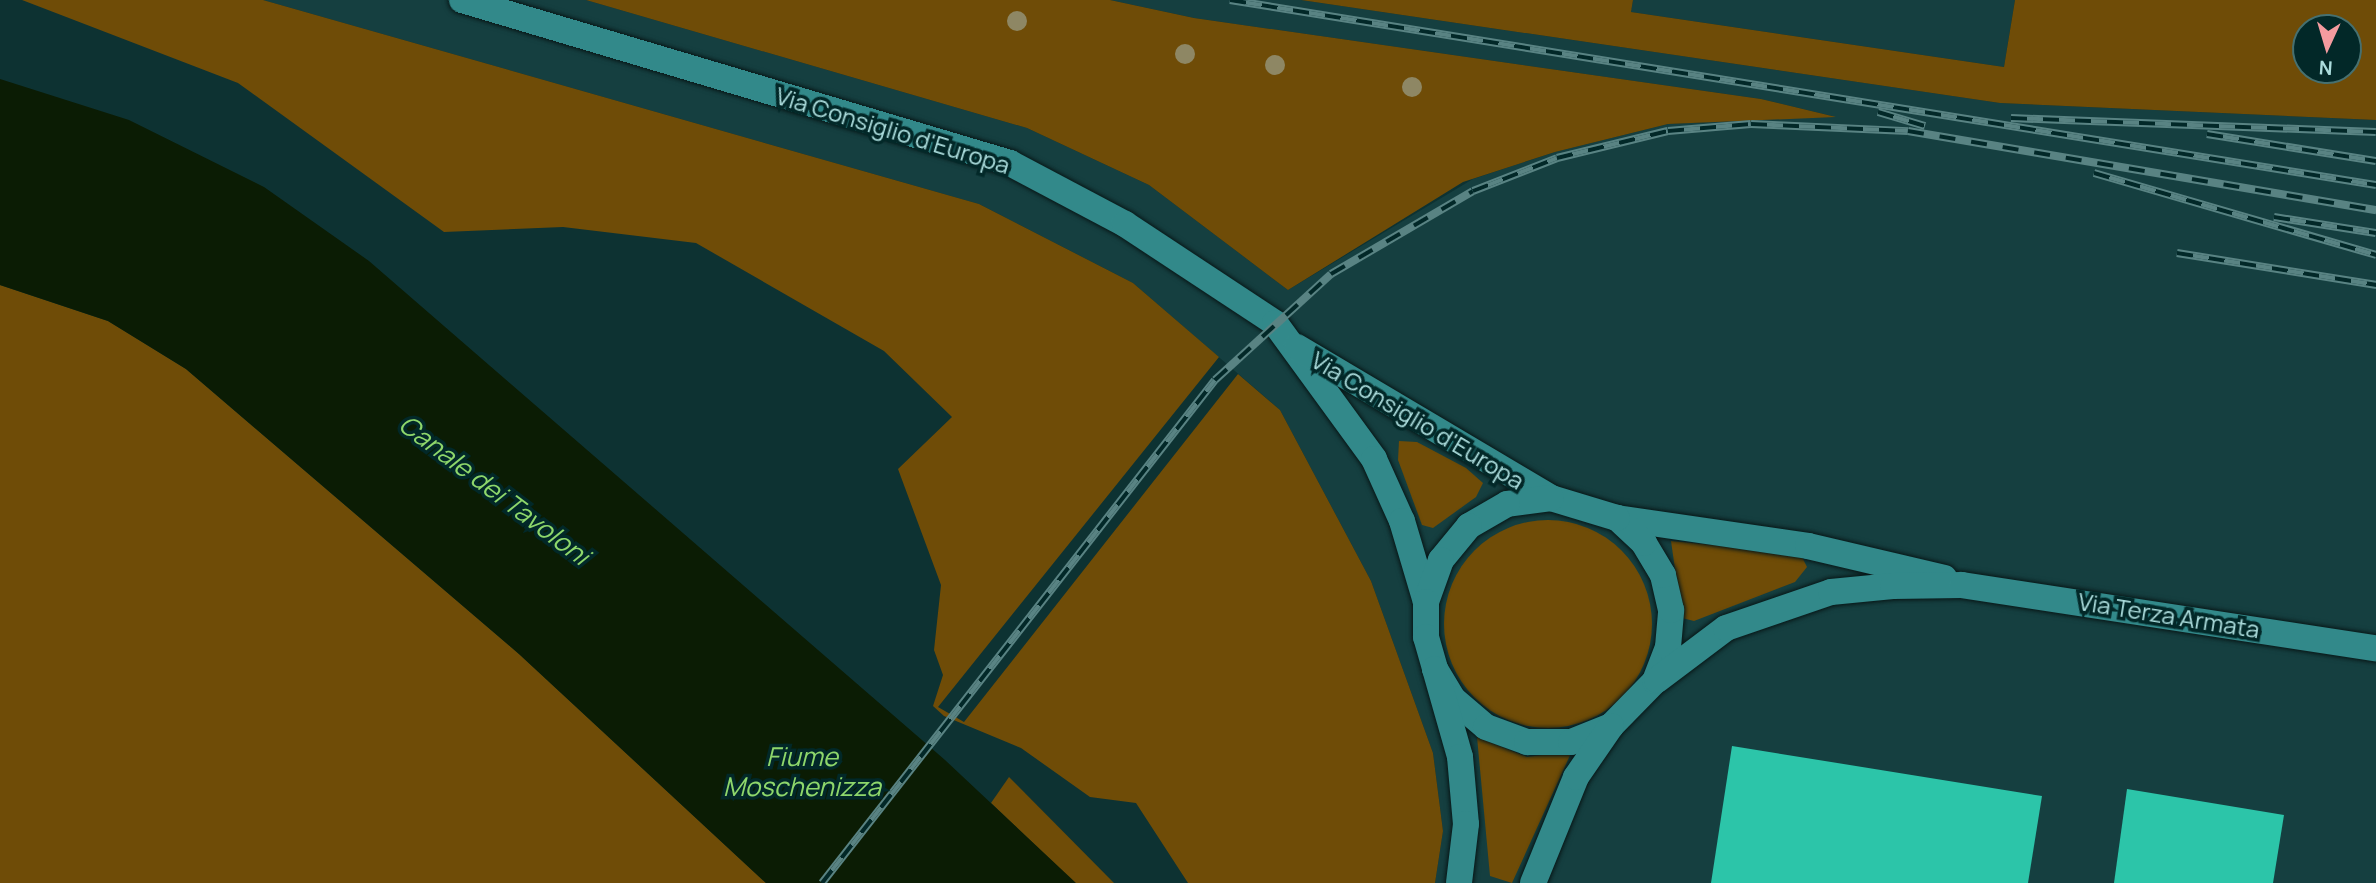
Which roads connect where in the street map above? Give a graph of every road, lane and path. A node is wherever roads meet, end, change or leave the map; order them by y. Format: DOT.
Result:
graph roads {
  1 [pos="462,0"];
  2 [pos="1285,339"];
  3 [pos="1551,498"];
  4 [pos="1616,519"];
  5 [pos="1962,585"];
  6 [pos="1426,602"];
  7 [pos="2376,648"];
  8 [pos="1435,669"];
  9 [pos="1655,681"];
  10 [pos="1611,726"];
  11 [pos="1466,824"];
  12 [pos="1552,833"];
  13 [pos="1458,883"];
  14 [pos="1469,883"];
  15 [pos="1533,883"];
  16 [pos="1542,883"];
  1 -- 2 [label="street, Via Consiglio d'Europa"];
  2 -- 3 [label="street, Via Consiglio d'Europa"];
  2 -- 6 [label="street, Via Consiglio d'Europa"];
  3 -- 4 [label="street, Via Terza Armata"];
  3 -- 6 [label="street, Via Terza Armata"];
  4 -- 5 [label="street, Via Terza Armata"];
  4 -- 9 [label="street, Via Terza Armata"];
  5 -- 7 [label="street, Via Terza Armata"];
  5 -- 9 [label="street, Via Terza Armata"];
  6 -- 8 [label="street, Via Terza Armata"];
  8 -- 10 [label="street, Via Terza Armata"];
  8 -- 11 [label="street, Via Terza Armata"];
  9 -- 10 [label="street, Via Terza Armata"];
  10 -- 12 [label="street, Via Terza Armata"];
  11 -- 13 [label="street, Via Terza Armata"];
  11 -- 14 [label="street, Via Terza Armata"];
  12 -- 15 [label="street, Via Terza Armata"];
  12 -- 16 [label="street, Via Terza Armata"];
}
